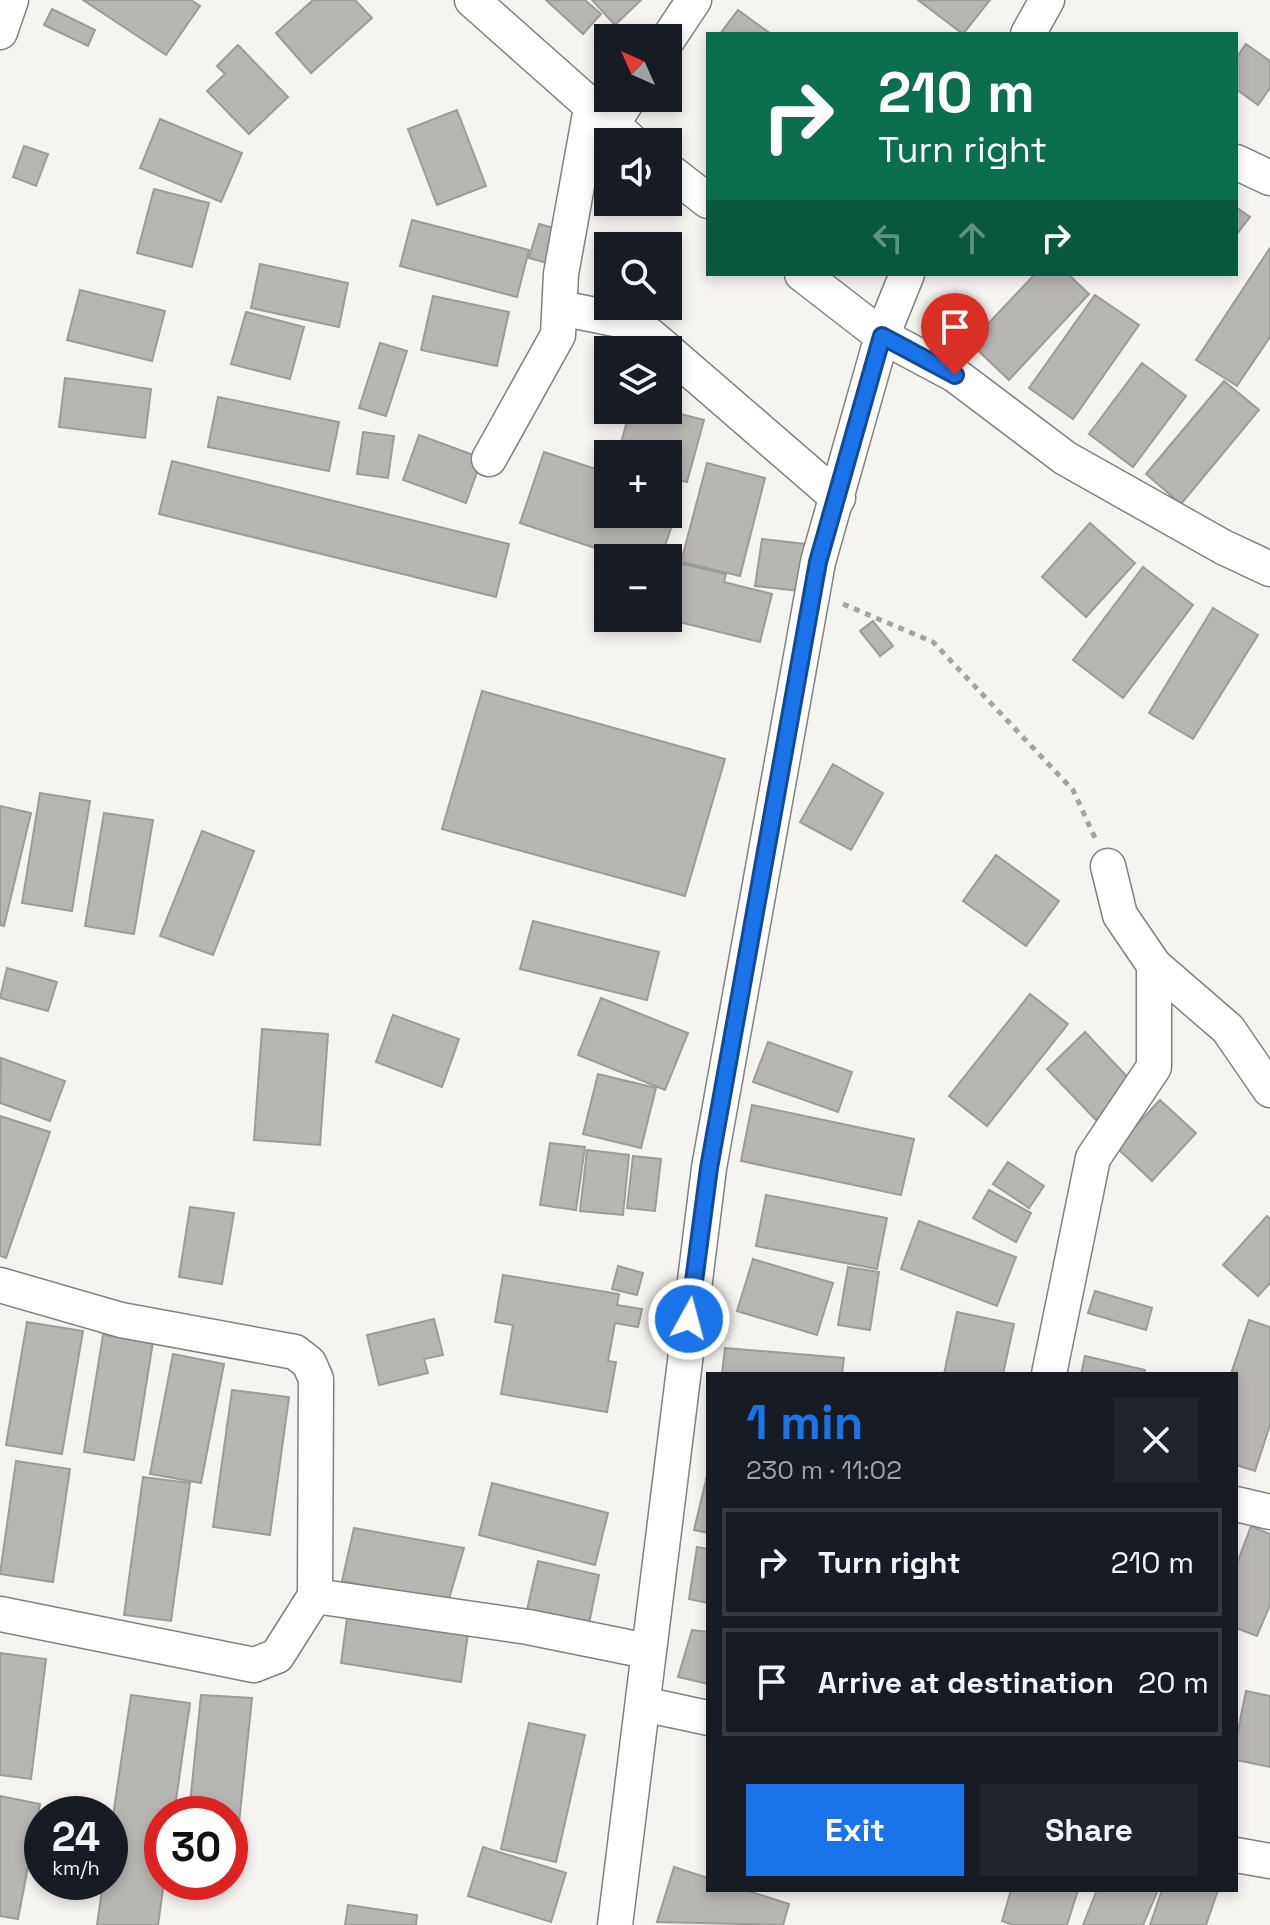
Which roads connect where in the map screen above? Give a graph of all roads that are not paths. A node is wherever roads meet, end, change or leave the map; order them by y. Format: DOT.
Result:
graph roads {
  1 [pos="11,0"];
  2 [pos="472,0"];
  3 [pos="694,0"];
  4 [pos="1047,0"];
  5 [pos="678,24"];
  6 [pos="0,32"];
  7 [pos="1029,32"];
  8 [pos="616,118"];
  9 [pos="1238,163"];
  10 [pos="1270,178"];
  11 [pos="682,181"];
  12 [pos="706,199"];
  13 [pos="805,276"];
  14 [pos="906,276"];
  15 [pos="560,308"];
  16 [pos="650,336"];
  17 [pos="882,336"];
  18 [pos="682,364"];
  19 [pos="489,459"];
  20 [pos="838,498"];
  21 [pos="1270,569"];
  22 [pos="1108,866"];
  23 [pos="1154,965"];
  24 [pos="1270,1090"];
  25 [pos="0,1285"];
  26 [pos="1049,1372"];
  27 [pos="1238,1504"];
  28 [pos="1270,1512"];
  29 [pos="315,1596"];
  30 [pos="0,1614"];
  31 [pos="647,1651"];
  32 [pos="643,1704"];
  33 [pos="706,1718"];
  34 [pos="1238,1855"];
  35 [pos="1270,1861"];
  36 [pos="615,1925"];
  1 -- 6 [label="street"];
  2 -- 8 [label="street"];
  3 -- 5 [label="street"];
  4 -- 7 [label="street"];
  8 -- 15 [label="street"];
  9 -- 10 [label="street"];
  11 -- 12 [label="street"];
  13 -- 17 [label="street"];
  14 -- 17 [label="street"];
  15 -- 16 [label="street"];
  15 -- 19 [label="street"];
  17 -- 20 [label="street"];
  17 -- 21 [label="street"];
  18 -- 20 [label="street"];
  20 -- 31 [label="street"];
  22 -- 23 [label="street"];
  23 -- 24 [label="street"];
  23 -- 26 [label="street"];
  25 -- 29 [label="street"];
  27 -- 28 [label="street"];
  29 -- 30 [label="street"];
  29 -- 31 [label="street"];
  31 -- 32 [label="street"];
  32 -- 33 [label="street"];
  32 -- 36 [label="street"];
  34 -- 35 [label="street"];
}
